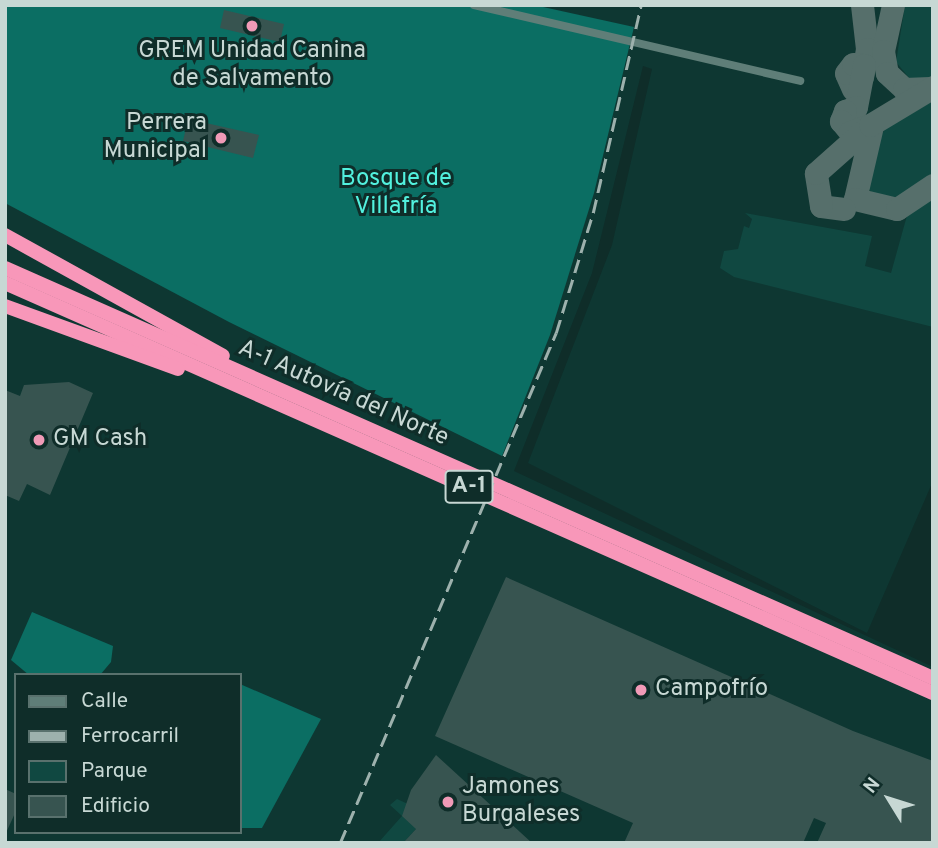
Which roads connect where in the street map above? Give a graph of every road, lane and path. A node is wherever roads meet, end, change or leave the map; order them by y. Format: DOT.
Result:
graph roads {
  1 [pos="474,5"];
  2 [pos="800,81"];
  3 [pos="5,235"];
  4 [pos="5,268"];
  5 [pos="5,283"];
  6 [pos="5,307"];
  7 [pos="332,413"];
  8 [pos="344,432"];
  9 [pos="758,615"];
  10 [pos="933,678"];
  11 [pos="933,692"];
  12 [pos="933,700"];
  1 -- 2 [label="street"];
  3 -- 7 [label="highway, A-1"];
  4 -- 7 [label="highway, A-1 Autovía del Norte / A-1"];
  5 -- 8 [label="highway, A-1 Autovía del Norte / A-1"];
  6 -- 8 [label="highway"];
  7 -- 10 [label="highway, A-1 Autovía del Norte / A-1"];
  8 -- 9 [label="highway, A-1 Autovía del Norte / A-1"];
  9 -- 11 [label="highway, A-1 Autovía del Norte / A-1"];
  9 -- 12 [label="highway"];
}
